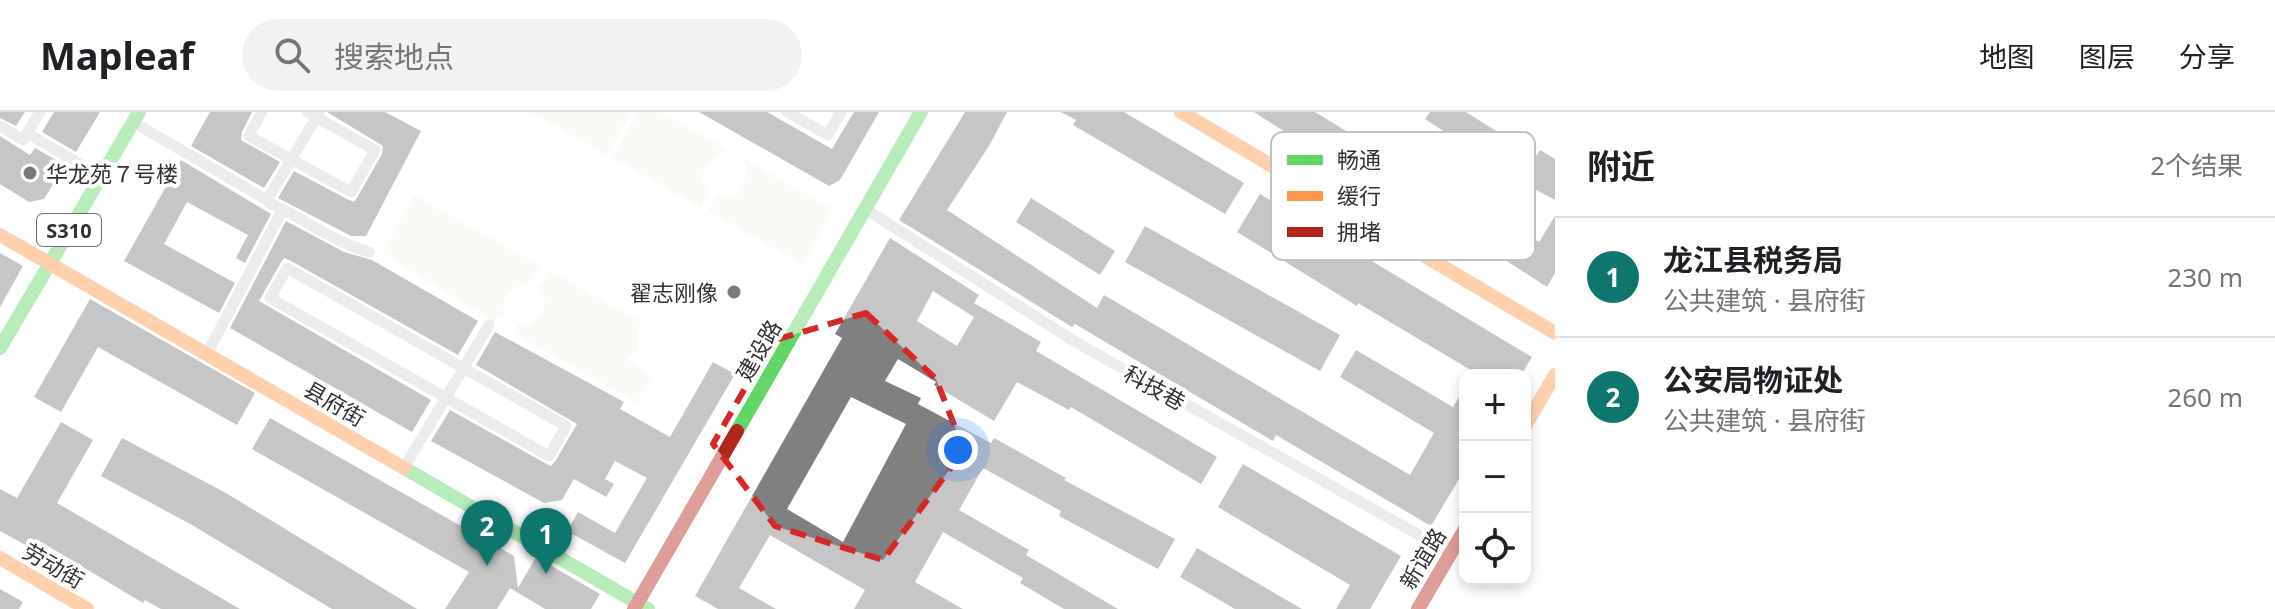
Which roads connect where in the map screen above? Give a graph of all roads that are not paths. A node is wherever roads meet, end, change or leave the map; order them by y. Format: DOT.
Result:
graph roads {
  1 [pos="40,112"];
  2 [pos="262,112"];
  3 [pos="787,112"];
  4 [pos="841,112"];
  5 [pos="921,112"];
  6 [pos="1181,112"];
  7 [pos="314,114"];
  8 [pos="136,117"];
  9 [pos="0,126"];
  10 [pos="27,133"];
  11 [pos="291,159"];
  12 [pos="1271,165"];
  13 [pos="100,176"];
  14 [pos="267,200"];
  15 [pos="283,209"];
  16 [pos="865,209"];
  17 [pos="0,235"];
  18 [pos="369,252"];
  19 [pos="1431,260"];
  20 [pos="49,263"];
  21 [pos="489,325"];
  22 [pos="1555,333"];
  23 [pos="0,348"];
  24 [pos="207,354"];
  25 [pos="462,367"];
  26 [pos="1555,375"];
  27 [pos="445,398"];
  28 [pos="1531,416"];
  29 [pos="404,468"];
  30 [pos="1459,539"];
  31 [pos="1451,553"];
  32 [pos="0,558"];
  33 [pos="640,607"];
  34 [pos="87,609"];
  35 [pos="1418,609"];
  1 -- 10 [label="street"];
  2 -- 11 [label="street"];
  3 -- 4 [label="street"];
  5 -- 16 [label="street, 建设路"];
  6 -- 12 [label="street"];
  7 -- 11 [label="street"];
  7 -- 11 [label="street"];
  8 -- 13 [label="street, S310"];
  8 -- 14 [label="street"];
  9 -- 10 [label="street"];
  10 -- 13 [label="street"];
  11 -- 14 [label="street"];
  13 -- 20 [label="street, S310"];
  14 -- 15 [label="street"];
  15 -- 18 [label="street"];
  15 -- 24 [label="street"];
  16 -- 31 [label="street, 科技巷"];
  16 -- 33 [label="street, 建设路"];
  17 -- 20 [label="street, 县府街"];
  19 -- 22 [label="street"];
  20 -- 23 [label="street, S310"];
  20 -- 24 [label="street, 县府街"];
  21 -- 25 [label="street"];
  24 -- 29 [label="street, 县府街"];
  25 -- 27 [label="street"];
  25 -- 27 [label="street"];
  25 -- 27 [label="street"];
  26 -- 28 [label="street"];
  27 -- 29 [label="street"];
  29 -- 33 [label="street, 县府街"];
  30 -- 31 [label="street, 新谊路"];
  31 -- 35 [label="street, 新谊路"];
  32 -- 34 [label="street, 劳动街"];
}
